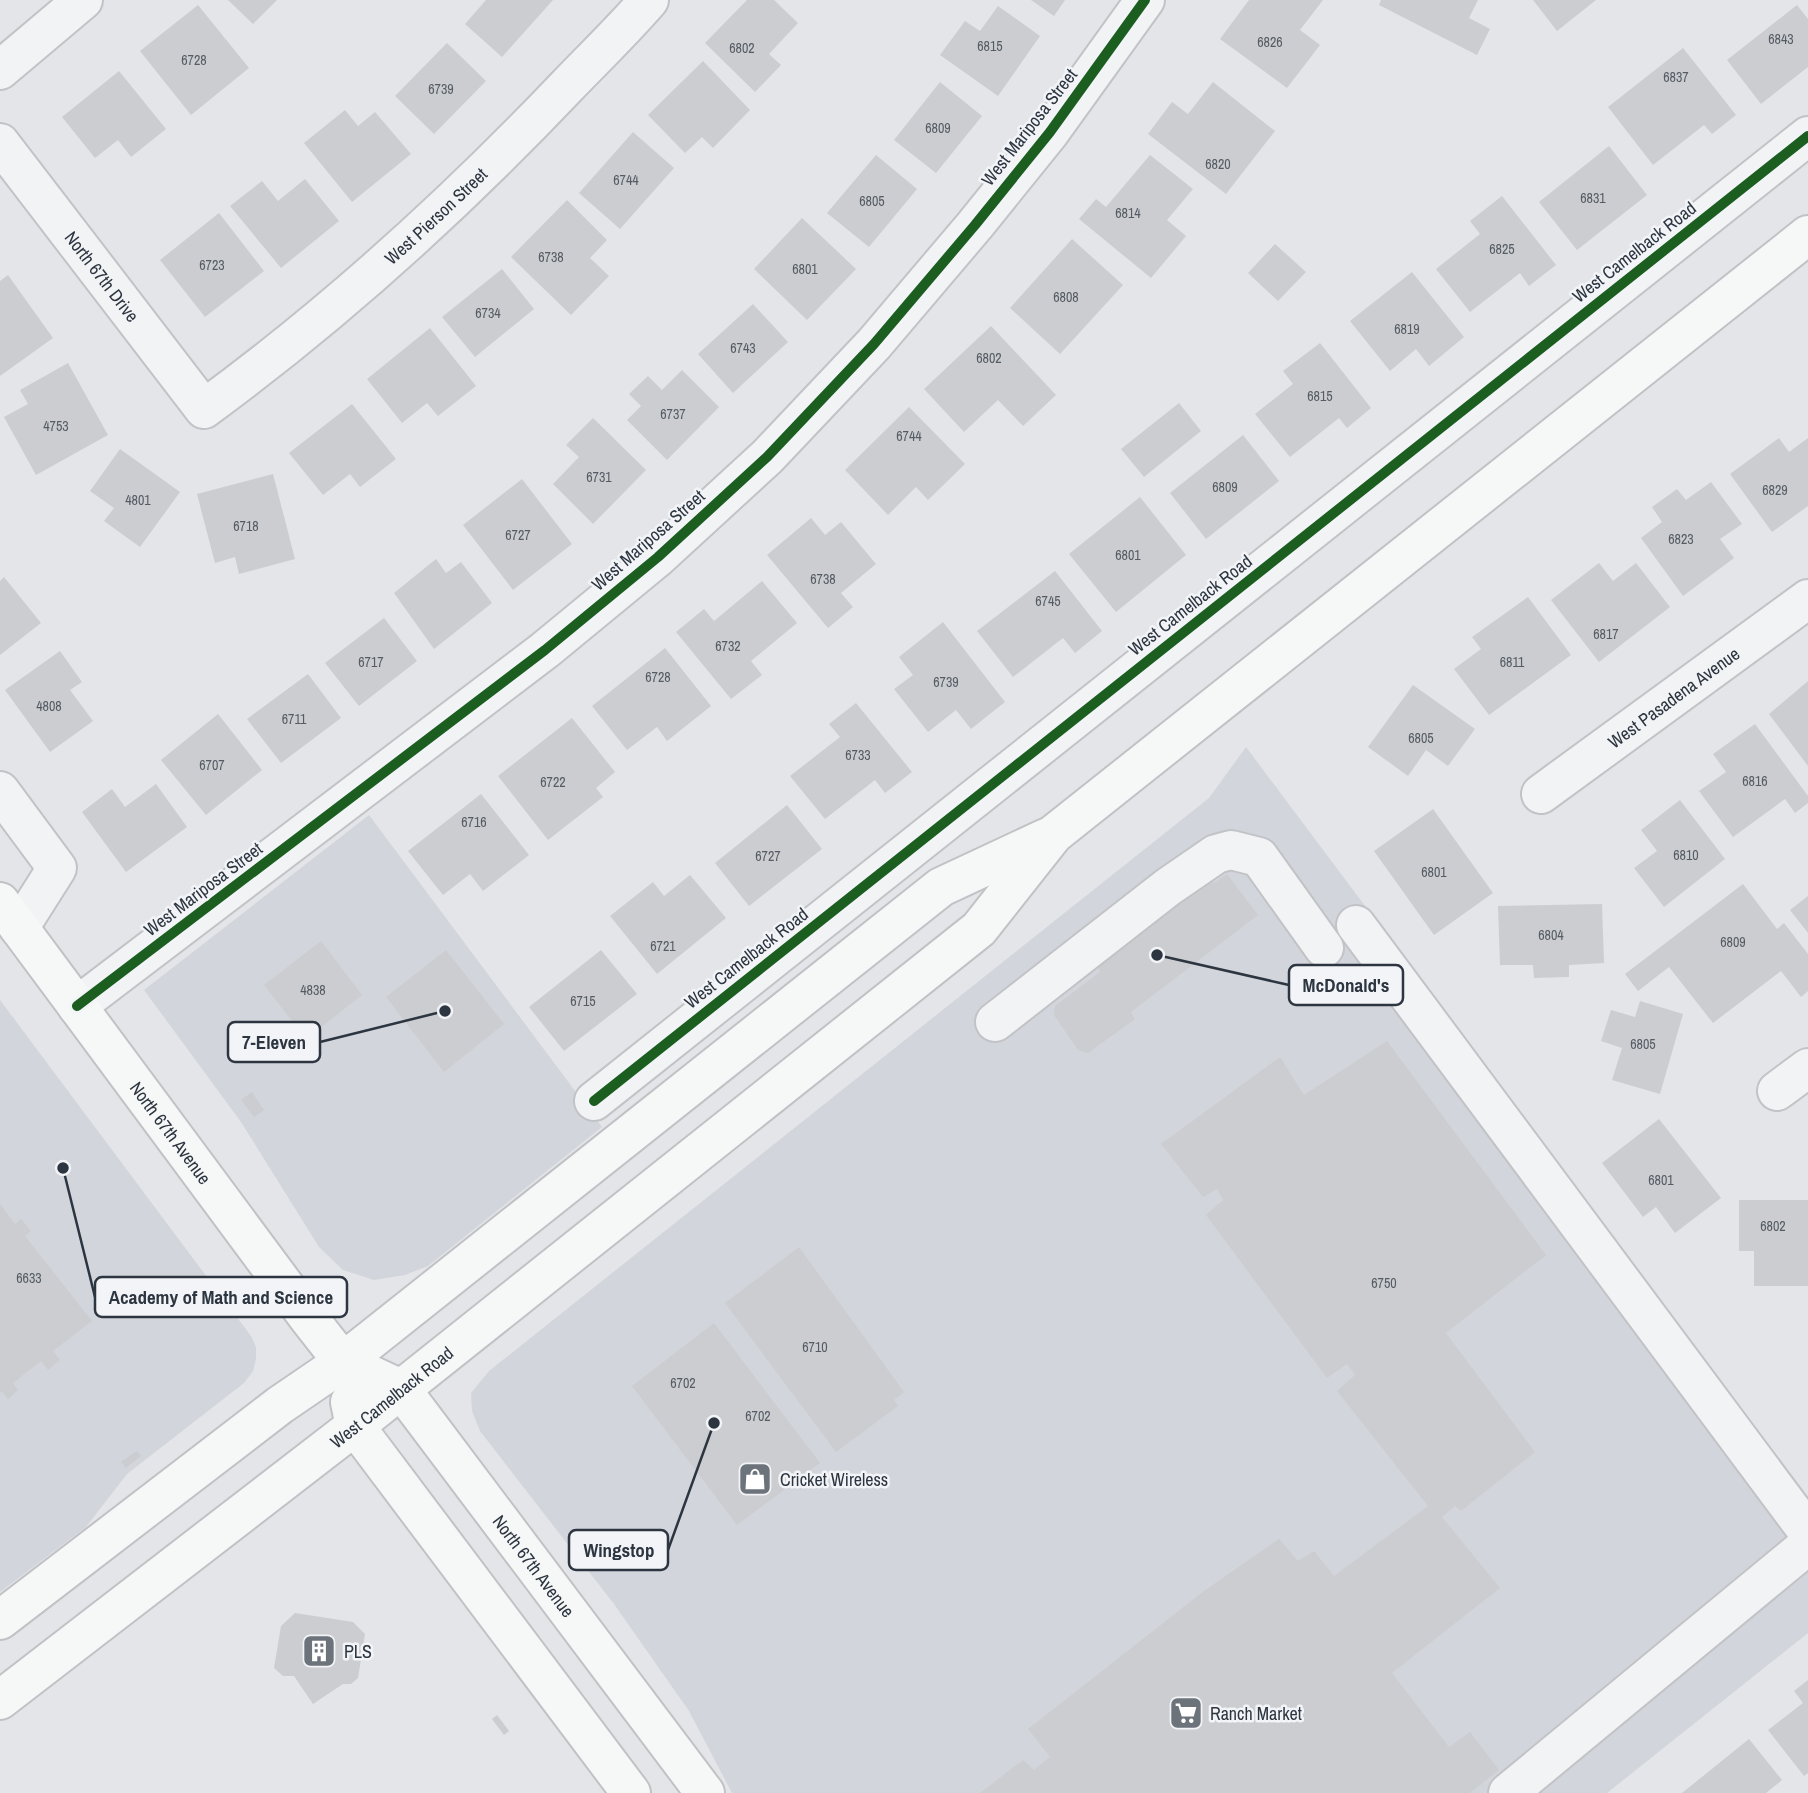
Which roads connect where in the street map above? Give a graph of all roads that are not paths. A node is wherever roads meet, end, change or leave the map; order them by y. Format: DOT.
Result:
graph roads {
  1 [pos="83,0"];
  2 [pos="649,0"];
  3 [pos="1145,0"];
  4 [pos="0,70"];
  5 [pos="1808,136"];
  6 [pos="0,143"];
  7 [pos="1808,235"];
  8 [pos="204,409"];
  9 [pos="1808,599"];
  10 [pos="0,791"];
  11 [pos="1541,794"];
  12 [pos="1054,834"];
  13 [pos="10,915"];
  14 [pos="1356,925"];
  15 [pos="1315,955"];
  16 [pos="78,1006"];
  17 [pos="705,1013"];
  18 [pos="995,1022"];
  19 [pos="736,1050"];
  20 [pos="1808,1068"];
  21 [pos="1777,1091"];
  22 [pos="594,1101"];
  23 [pos="343,1362"];
  24 [pos="401,1389"];
  25 [pos="355,1426"];
  26 [pos="1808,1532"];
  27 [pos="1808,1545"];
  28 [pos="0,1620"];
  29 [pos="0,1700"];
  30 [pos="631,1793"];
  31 [pos="705,1793"];
  32 [pos="1508,1793"];
  1 -- 4 [label="street"];
  2 -- 8 [label="street, West Pierson Street"];
  3 -- 16 [label="street, West Mariposa Street"];
  5 -- 17 [label="street, West Camelback Road"];
  6 -- 8 [label="street, North 67th Drive"];
  7 -- 12 [label="main road, West Camelback Road"];
  9 -- 11 [label="street, West Pasadena Avenue"];
  10 -- 13 [label="street"];
  12 -- 19 [label="main road, West Camelback Road"];
  12 -- 24 [label="main road, West Camelback Road"];
  13 -- 16 [label="main road, North 67th Avenue"];
  14 -- 26 [label="street"];
  15 -- 18 [label="street"];
  16 -- 23 [label="main road, North 67th Avenue"];
  17 -- 19 [label="street"];
  17 -- 22 [label="street, West Camelback Road"];
  19 -- 23 [label="main road, West Camelback Road"];
  20 -- 21 [label="street"];
  23 -- 24 [label="main road, North 67th Avenue"];
  23 -- 25 [label="main road, North 67th Avenue"];
  23 -- 28 [label="main road, West Camelback Road"];
  24 -- 25 [label="main road, West Camelback Road"];
  24 -- 31 [label="main road, North 67th Avenue"];
  25 -- 29 [label="main road, West Camelback Road"];
  25 -- 30 [label="main road, North 67th Avenue"];
  27 -- 32 [label="street"];
}
